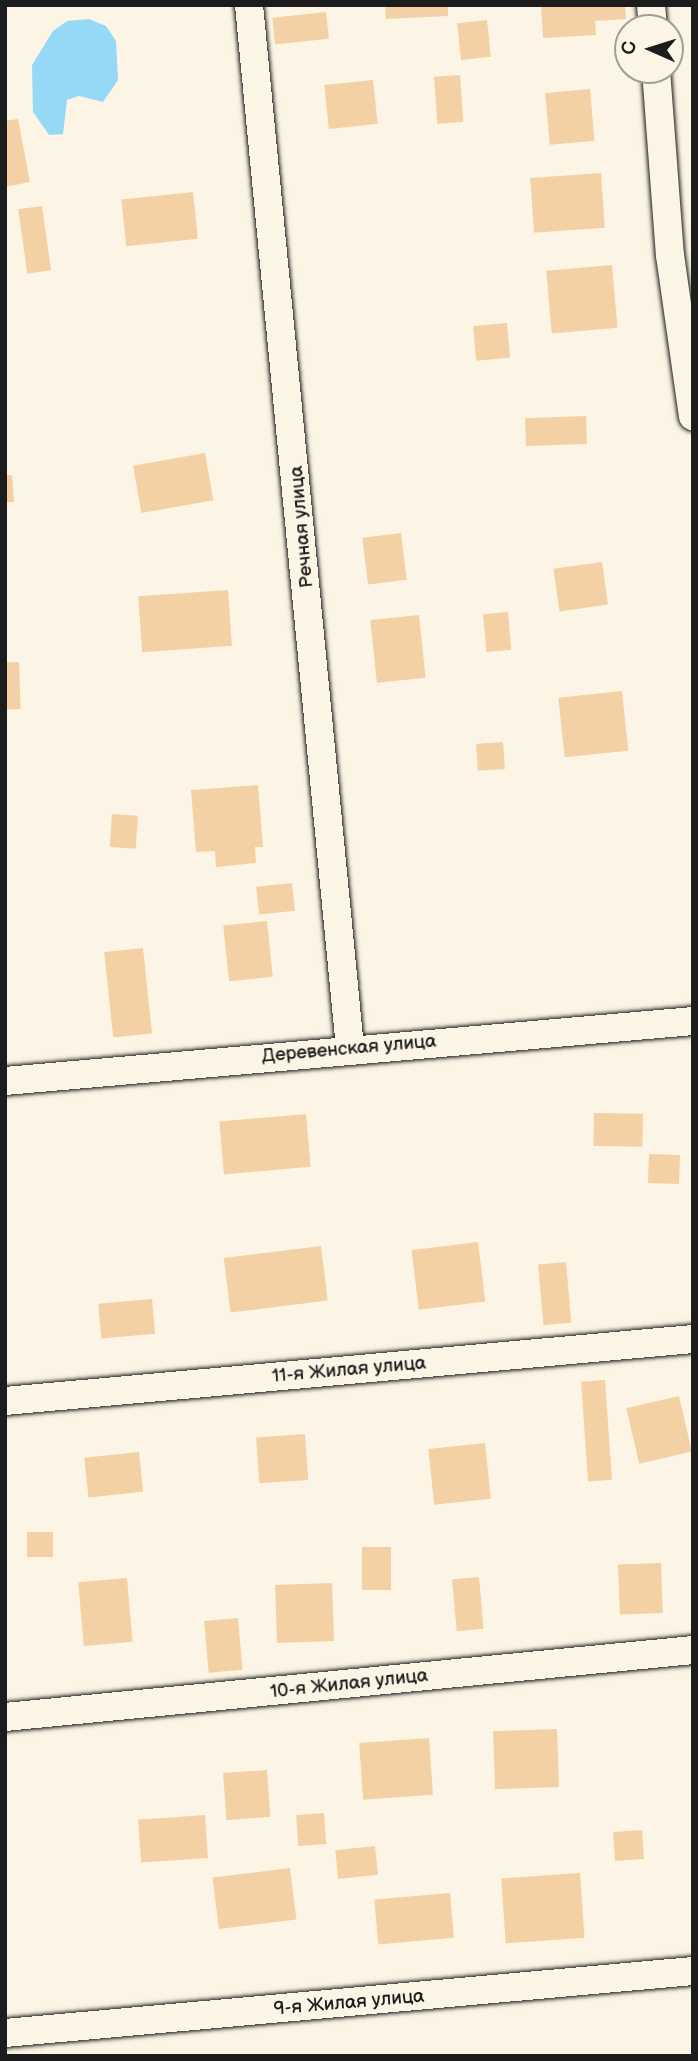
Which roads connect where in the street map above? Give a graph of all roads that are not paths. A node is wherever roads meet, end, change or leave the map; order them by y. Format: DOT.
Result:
graph roads {
  1 [pos="249,5"];
  2 [pos="657,84"];
  3 [pos="693,416"];
  4 [pos="693,1021"];
  5 [pos="350,1048"];
  6 [pos="5,1081"];
  7 [pos="693,1339"];
  8 [pos="5,1401"];
  9 [pos="693,1650"];
  10 [pos="5,1717"];
  11 [pos="693,1971"];
  12 [pos="5,2033"];
  1 -- 5 [label="street, Речная улица"];
  2 -- 3 [label="street"];
  4 -- 5 [label="street, Деревенская улица"];
  5 -- 6 [label="street, Деревенская улица"];
  7 -- 8 [label="street, 11-я Жилая улица"];
  9 -- 10 [label="street, 10-я Жилая улица"];
  11 -- 12 [label="street, 9-я Жилая улица"];
}
